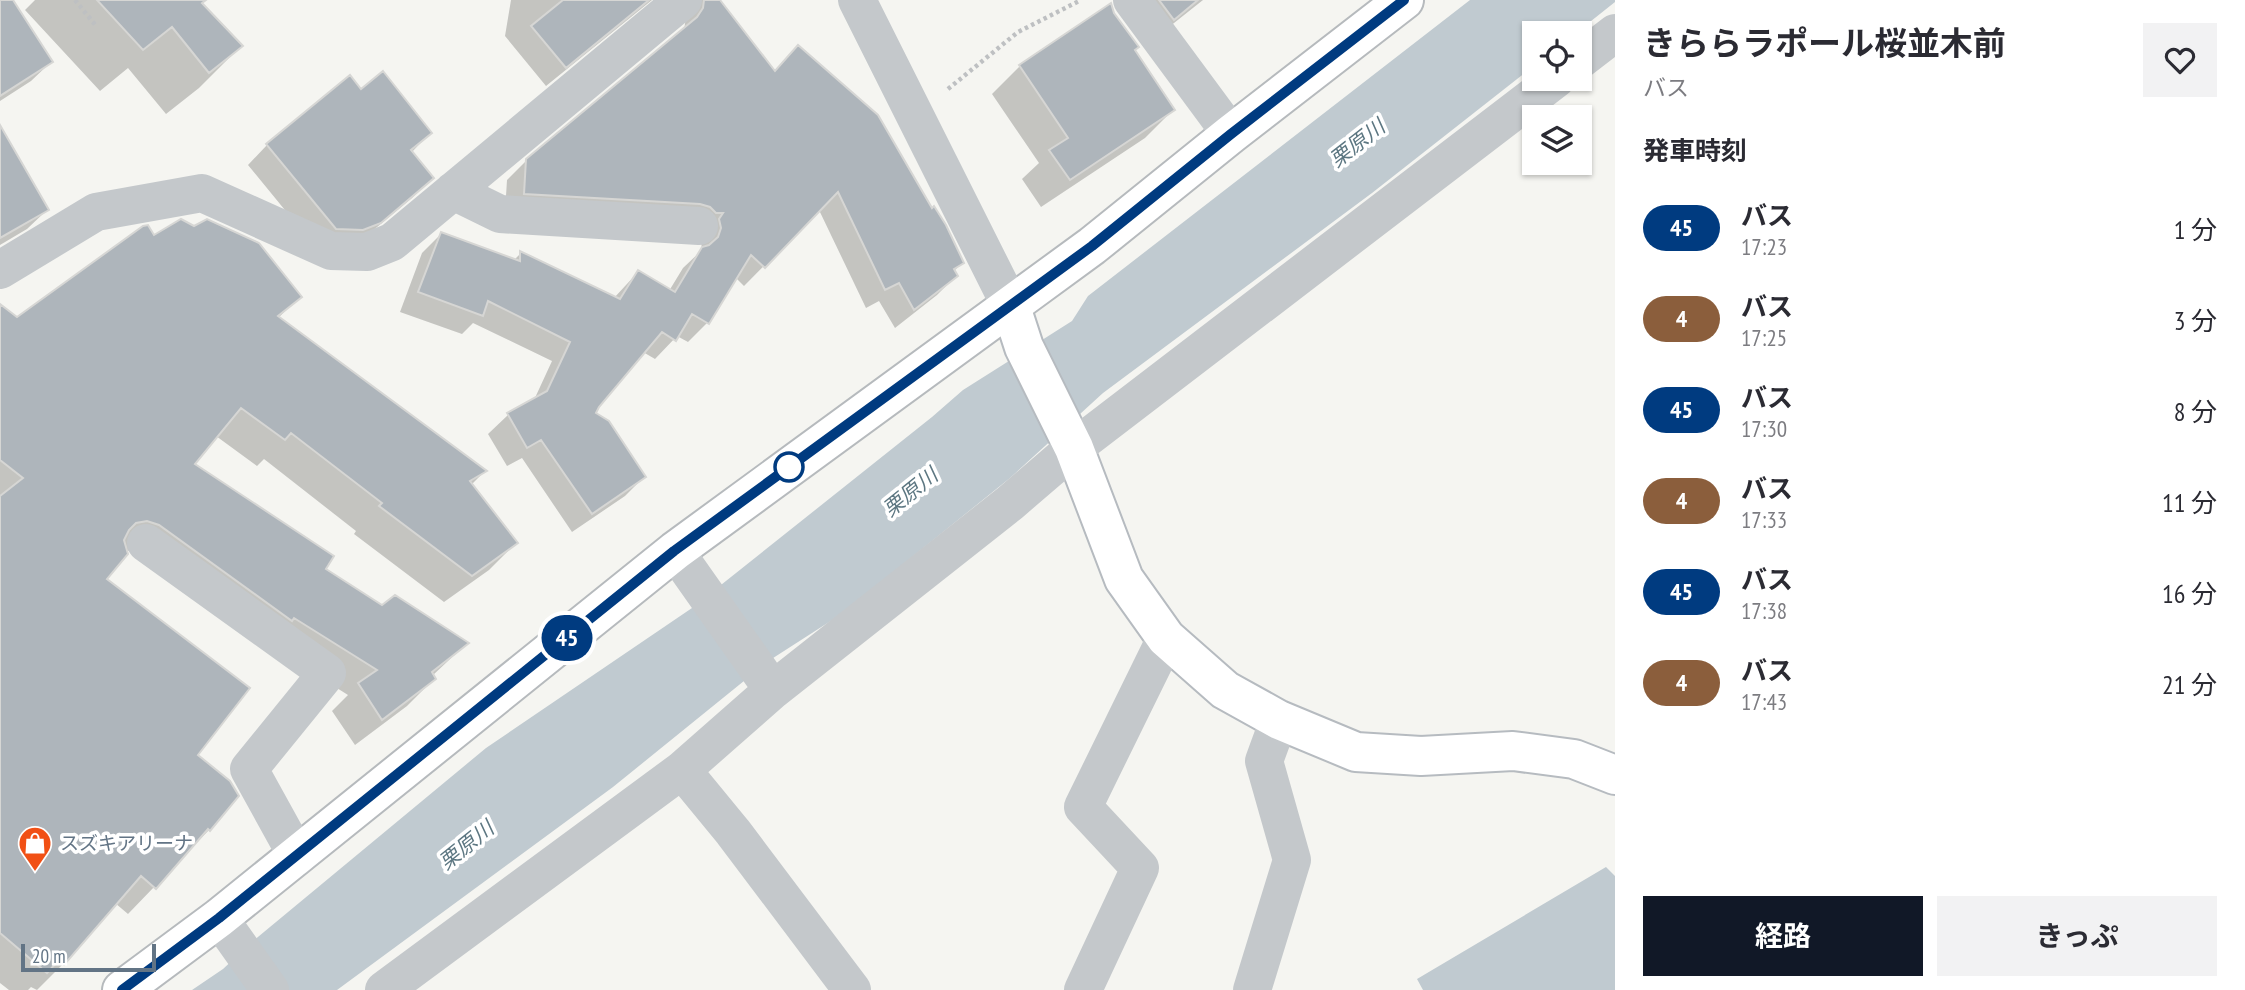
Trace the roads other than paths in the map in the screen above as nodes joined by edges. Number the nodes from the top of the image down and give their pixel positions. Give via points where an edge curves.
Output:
1 (683, 0) edge
2 (857, 0) edge
3 (1132, 0) edge
4 (1404, 0) edge
5 (1615, 33) edge
6 (1592, 51) edge
7 (1540, 91) edge
8 (1231, 134) junction
9 (453, 191) junction
10 (699, 226) dead end
11 (0, 270) edge
12 (1010, 307) junction
13 (1068, 437) junction
14 (146, 543) dead end
15 (674, 551) junction
16 (1166, 638) junction
17 (765, 678) junction
18 (1279, 720) junction
19 (681, 770) junction
20 (1615, 775) edge
21 (297, 856) junction
22 (228, 931) junction
23 (122, 990) edge
24 (271, 990) edge
25 (384, 990) edge
26 (852, 990) edge
27 (1083, 990) edge
28 (1252, 990) edge

1 - 9 street
2 - 12 street
3 - 8 street
4 - 8 main road
5 - 6 street
7 - 13 street
8 - 12 main road
9 - 10 street via 500,214
9 - 11 street via 391,242 367,252 331,251 202,193 96,212
12 - 13 main road
12 - 15 main road
13 - 16 main road via 1124,579
13 - 17 street via 1010,503
14 - 21 street via 327,673 249,769
15 - 17 street
15 - 21 main road
16 - 18 main road via 1225,690
16 - 27 street via 1083,807 1140,868
17 - 19 street
18 - 20 main road via 1356,751 1422,756 1513,751 1574,759
18 - 28 street via 1264,761 1292,860
19 - 25 street
19 - 26 street
21 - 22 main road
22 - 23 main road
22 - 24 street

